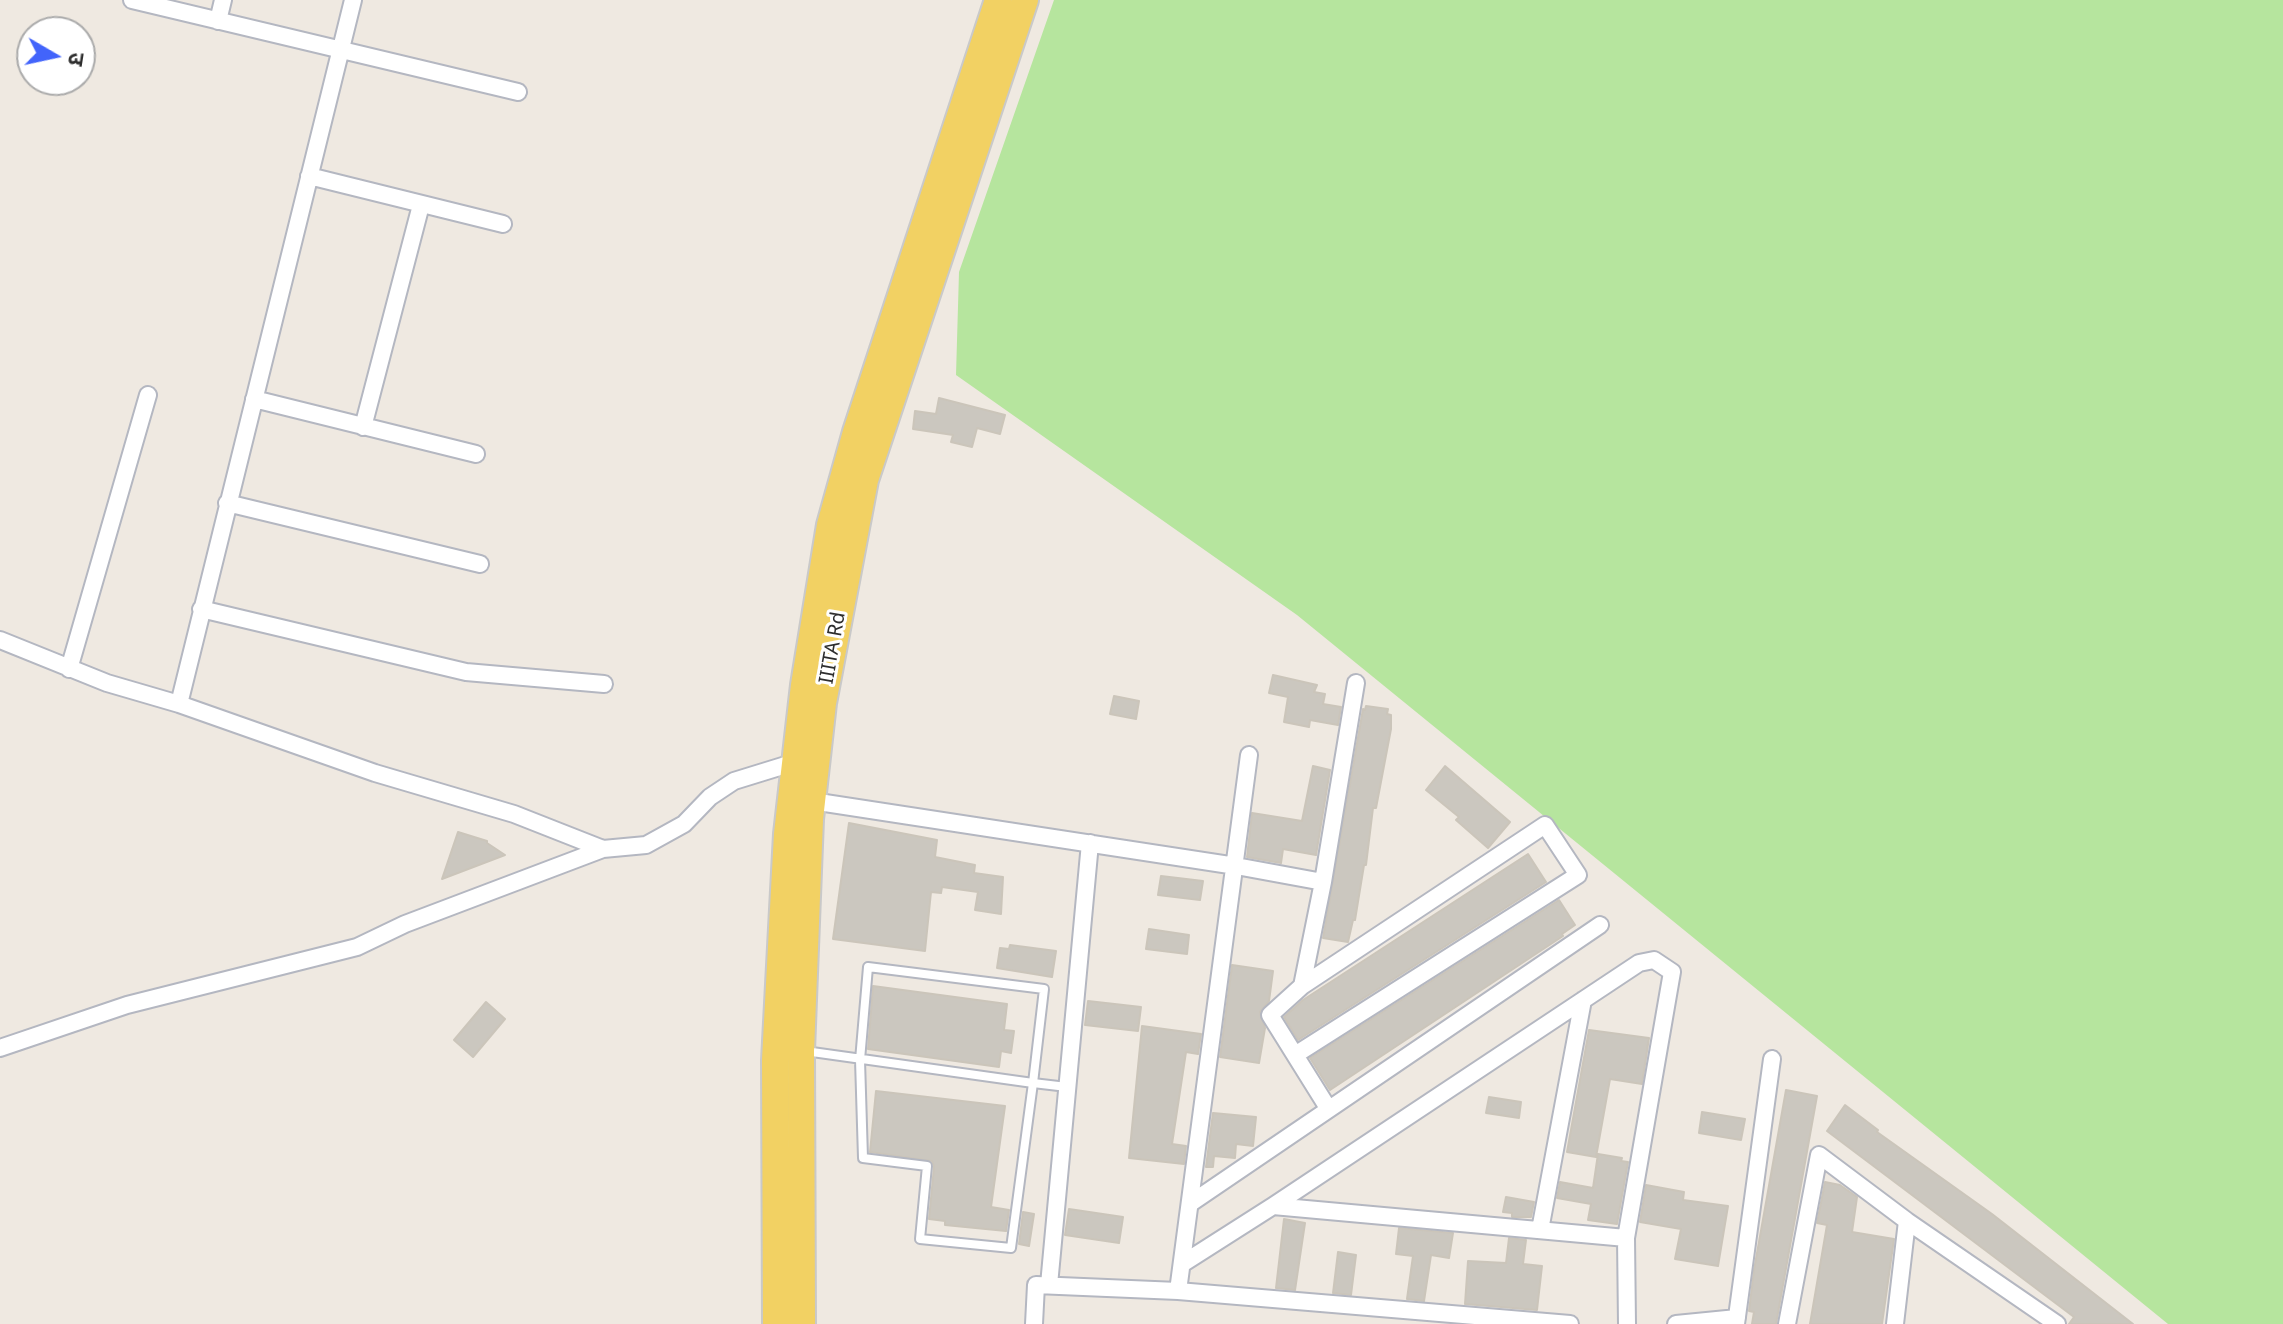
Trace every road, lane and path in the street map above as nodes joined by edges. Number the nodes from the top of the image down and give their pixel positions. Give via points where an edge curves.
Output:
1 (132, 0) edge
2 (223, 0) edge
3 (353, 0) edge
4 (998, 0) edge
5 (1025, 0) edge
6 (218, 21) junction
7 (340, 51) junction
8 (518, 92) dead end
9 (309, 176) junction
10 (421, 205) junction
11 (503, 224) dead end
12 (148, 395) dead end
13 (254, 399) junction
14 (363, 427) junction
15 (476, 454) dead end
16 (227, 503) junction
17 (480, 564) dead end
18 (201, 609) junction
19 (0, 640) edge
20 (69, 669) junction
21 (1356, 683) dead end
22 (604, 684) dead end
23 (179, 704) junction
24 (1249, 755) dead end
25 (804, 759) junction
26 (812, 801) junction
27 (1090, 843) junction
28 (603, 849) junction
29 (1236, 866) junction
30 (1323, 882) junction
31 (1600, 925) dead end
32 (1302, 986) junction
33 (1583, 1000) junction
34 (0, 1048) edge
35 (801, 1051) junction
36 (1295, 1055) junction
37 (1772, 1059) dead end
38 (860, 1060) junction
39 (1033, 1083) junction
40 (1067, 1087) junction
41 (1328, 1108) junction
42 (1191, 1203) junction
43 (1273, 1206) junction
44 (1907, 1221) junction
45 (1540, 1230) junction
46 (1626, 1238) junction
47 (1182, 1264) junction
48 (1049, 1285) junction
49 (1178, 1291) junction
50 (1736, 1321) edge
51 (776, 1324) edge
52 (802, 1324) edge
53 (1034, 1324) edge
54 (1570, 1324) edge
55 (1627, 1324) edge
56 (1676, 1324) edge
57 (1787, 1324) edge
58 (1895, 1324) edge
59 (2057, 1324) edge

1 - 6 street
2 - 6 street
3 - 7 street
4 - 25 main road, IIITA Rd via 830,525
5 - 25 main road, IIITA Rd via 865,480
6 - 7 street
7 - 8 street
7 - 9 street
9 - 10 street
9 - 13 street
10 - 11 street
10 - 14 street
12 - 20 street
13 - 14 street
13 - 16 street
14 - 15 street
16 - 17 street
16 - 18 street
18 - 22 street via 466,672
18 - 23 street
19 - 20 street
20 - 23 street
21 - 30 street
23 - 28 street via 375,773 514,814
24 - 29 street
25 - 26 main road, IIITA Rd
25 - 28 street via 734,781 684,824 646,845
25 - 51 main road, IIITA Rd via 787,834 775,1060
26 - 27 street
26 - 35 main road, IIITA Rd
27 - 29 street
27 - 40 street
28 - 34 street via 357,947 127,1005
29 - 30 street
29 - 42 street
30 - 32 street
31 - 41 street
32 - 36 street via 1270,1015
32 - 36 street via 1545,825 1578,875
33 - 43 street
33 - 45 street
33 - 46 street via 1639,963 1654,960 1672,972
35 - 38 lane
35 - 52 main road, IIITA Rd
36 - 41 street
37 - 50 street
38 - 39 lane
38 - 39 lane via 868,967 1044,989
38 - 39 lane via 863,1158 927,1166 920,1239 1011,1248
39 - 40 lane
40 - 48 street
41 - 42 street
42 - 47 street
43 - 45 street
43 - 47 street
44 - 57 street via 1819,1155
44 - 58 street
44 - 59 street
45 - 46 street
46 - 55 street
47 - 49 street
48 - 49 street
48 - 53 street via 1036,1285
49 - 54 street
50 - 56 street

